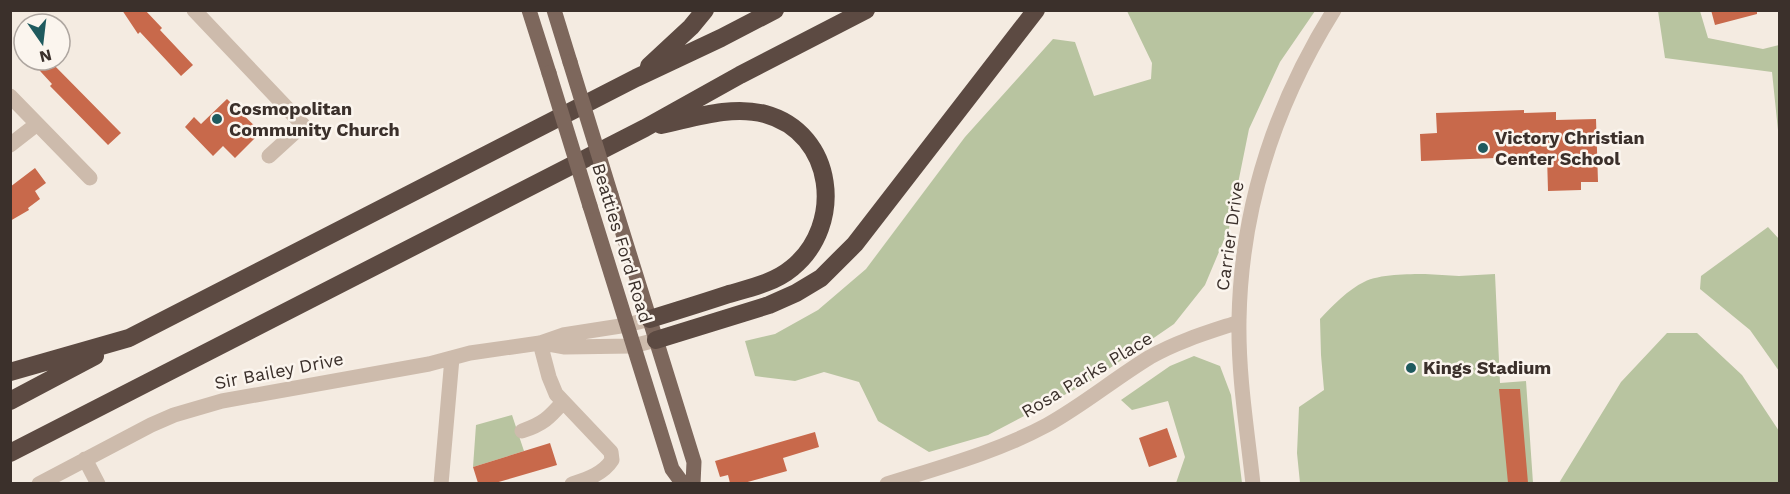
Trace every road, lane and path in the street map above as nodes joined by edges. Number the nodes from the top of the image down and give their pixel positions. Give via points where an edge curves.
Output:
1 (194, 10) edge
2 (529, 10) edge
3 (554, 10) edge
4 (705, 10) edge
5 (776, 10) edge
6 (866, 10) edge
7 (1036, 10) edge
8 (1334, 10) edge
9 (636, 78) junction
10 (10, 96) edge
11 (37, 124) junction
12 (645, 128) junction
13 (10, 145) edge
14 (269, 156) dead end
15 (90, 178) dead end
16 (650, 319) junction
17 (1239, 322) junction
18 (627, 325) junction
19 (129, 338) junction
20 (656, 340) junction
21 (540, 343) junction
22 (633, 346) junction
23 (452, 358) junction
24 (10, 372) edge
25 (10, 401) edge
26 (563, 402) junction
27 (522, 431) dead end
28 (10, 453) edge
29 (85, 459) junction
30 (39, 483) edge
31 (98, 483) edge
32 (441, 483) edge
33 (572, 483) edge
34 (683, 483) edge
35 (693, 483) edge
36 (888, 483) edge
37 (1253, 483) edge

1 - 14 street via 303,125
2 - 18 main road, Beatties Ford Road, bridge
3 - 16 main road, Beatties Ford Road, bridge
4 - 9 highway
5 - 9 highway
6 - 12 highway
7 - 20 highway via 833,268 782,300
8 - 17 street, Carrier Drive via 1291,89 1267,149 1247,232
9 - 19 highway
10 - 11 street
11 - 13 street
11 - 15 street
12 - 16 highway via 732,111 766,114 789,124 813,148 822,169 825,195 823,218 815,239 802,259 783,275
12 - 28 highway
16 - 18 street, Sir Bailey Drive
16 - 20 main road, Beatties Ford Road
17 - 36 street, Rosa Parks Place via 1152,356 1044,427 985,452
17 - 37 street, Carrier Drive
18 - 21 street, Sir Bailey Drive via 563,335
18 - 22 main road, Beatties Ford Road
19 - 24 highway
19 - 25 highway
20 - 22 street, Sir Bailey Drive
20 - 35 main road, Beatties Ford Road via 694,462
21 - 22 street, Sir Bailey Drive via 565,347
21 - 23 street, Sir Bailey Drive
21 - 26 street via 549,377
22 - 34 main road, Beatties Ford Road via 672,469
23 - 29 street, Sir Bailey Drive via 222,401 174,415
23 - 32 street
26 - 27 street via 548,420
26 - 33 street via 611,452 612,460 591,478
29 - 30 street, Sir Bailey Drive
29 - 31 street

